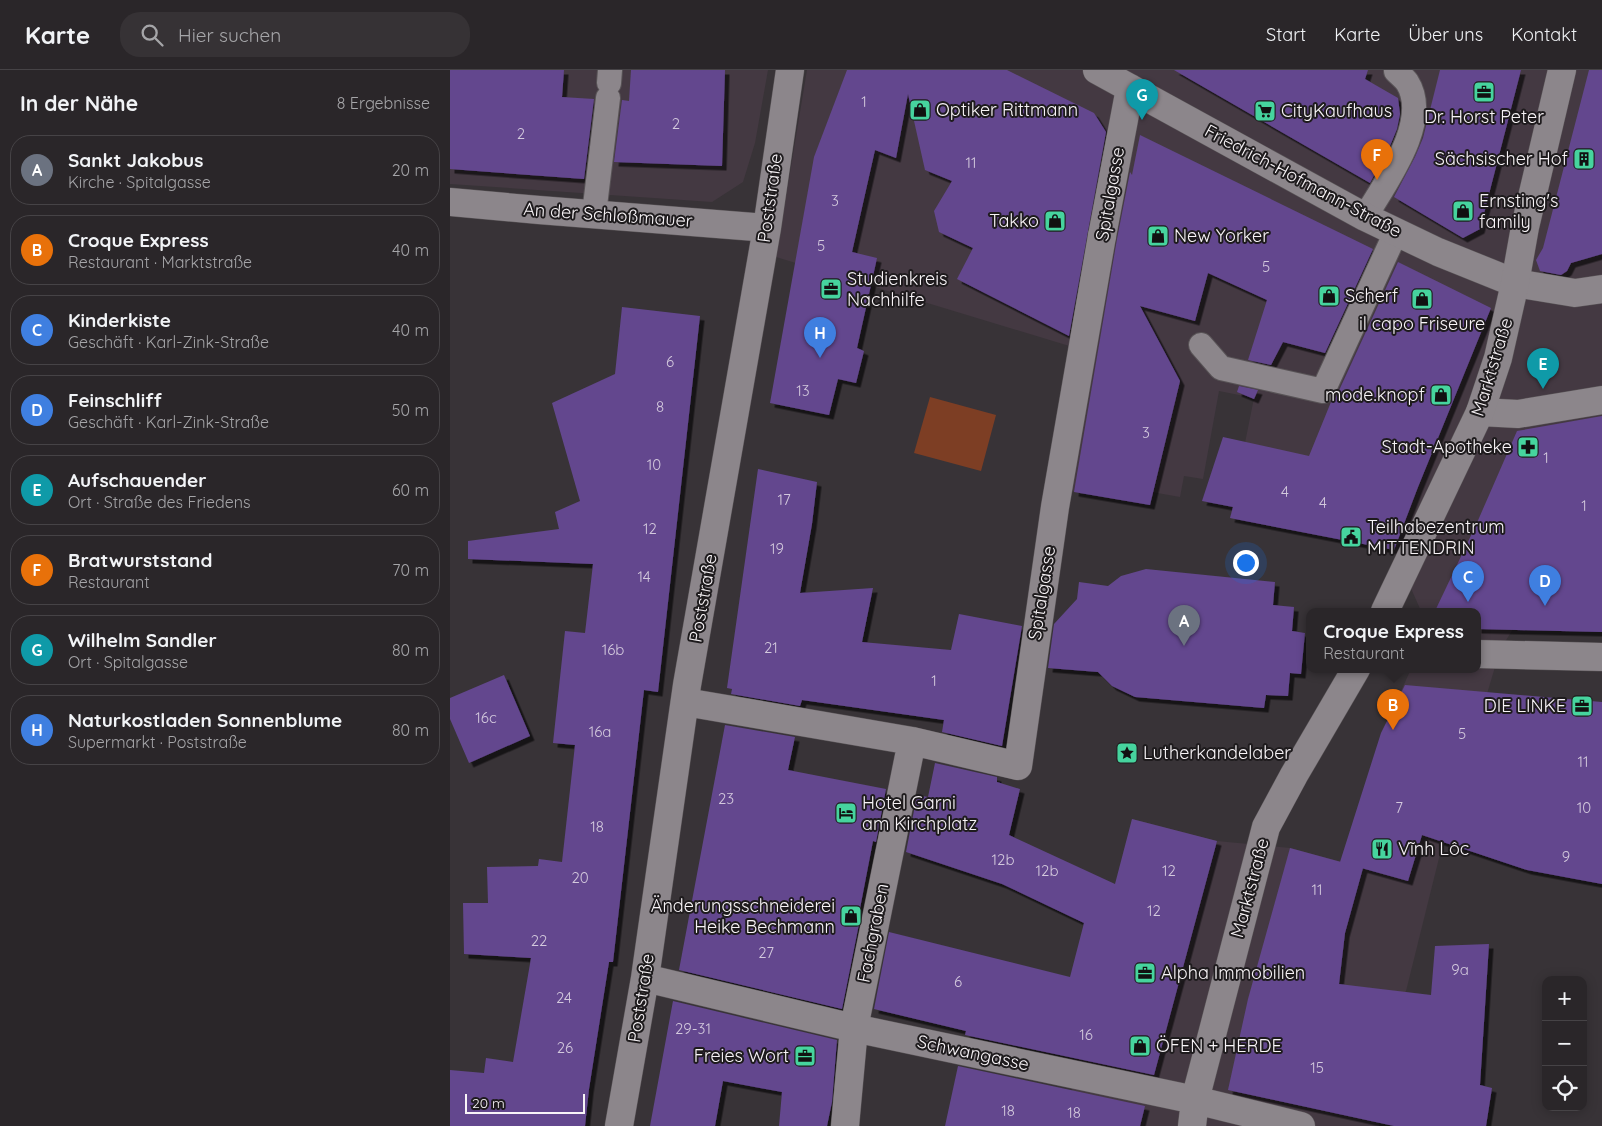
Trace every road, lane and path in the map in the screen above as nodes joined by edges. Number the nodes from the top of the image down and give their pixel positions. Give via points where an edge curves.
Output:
1 (790, 70) edge
2 (1096, 70) edge
3 (1562, 70) edge
4 (1396, 71) edge
5 (609, 84) edge
6 (1130, 88) junction
7 (450, 202) edge
8 (594, 214) junction
9 (1365, 217) junction
10 (767, 228) junction
11 (1396, 232) junction
12 (1515, 283) junction
13 (1602, 288) edge
14 (1201, 345) dead end
15 (1602, 400) edge
16 (1480, 412) junction
17 (1385, 608) edge
18 (1481, 654) edge
19 (1602, 657) edge
20 (1354, 673) edge
21 (685, 702) junction
22 (912, 741) junction
23 (645, 978) junction
24 (854, 1028) junction
25 (1193, 1113) edge
26 (619, 1126) edge
27 (845, 1126) edge
28 (1301, 1126) edge

1 - 10 street, Poststraße
2 - 6 street, Friedrich-Hofmann-Straße
3 - 12 street, Marktstraße
4 - 9 lane via 1407,82 1414,100 1411,130 1404,150
5 - 8 lane
6 - 9 street, Friedrich-Hofmann-Straße
6 - 22 street, Spitalgasse via 1055,507 1018,766
7 - 8 street, An der Schloßmauer
8 - 10 street, An der Schloßmauer
9 - 11 street, Friedrich-Hofmann-Straße
10 - 21 street, Poststraße
11 - 12 street, Friedrich-Hofmann-Straße
11 - 14 lane via 1324,391 1221,368
12 - 13 street, Friedrich-Hofmann-Straße via 1575,293
12 - 16 street, Marktstraße via 1498,358
15 - 16 street via 1518,414
16 - 17 street, Marktstraße
18 - 19 street
20 - 25 street, Marktstraße via 1266,827
21 - 22 street, Spitalgasse
21 - 23 street, Poststraße
22 - 24 street, Fachgraben
23 - 24 street, Schwangasse
23 - 26 street, Poststraße
24 - 25 street, Schwangasse
24 - 27 street, Fachgraben
25 - 28 street, Schwangasse

